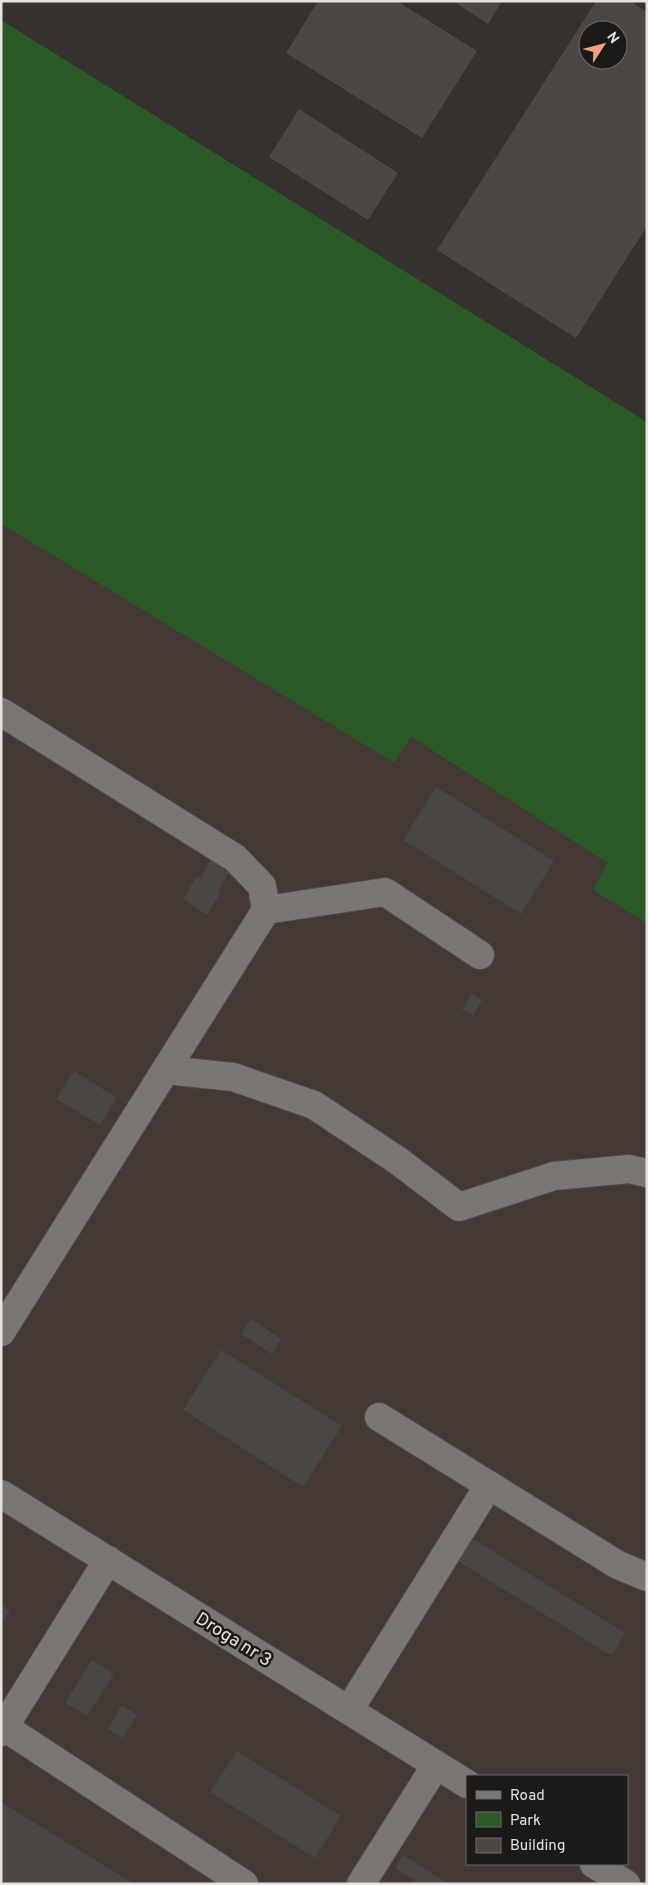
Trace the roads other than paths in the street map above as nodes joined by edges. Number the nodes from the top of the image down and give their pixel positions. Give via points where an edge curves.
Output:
1 (1, 712) edge
2 (266, 910) junction
3 (480, 955) dead end
4 (166, 1070) junction
5 (647, 1173) edge
6 (1, 1332) edge
7 (379, 1418) dead end
8 (489, 1485) junction
9 (1, 1494) edge
10 (108, 1560) junction
11 (647, 1577) edge
12 (349, 1710) junction
13 (2, 1728) edge
14 (436, 1765) junction
15 (466, 1783) edge
16 (596, 1865) edge
17 (244, 1884) edge
18 (362, 1884) edge
19 (626, 1884) edge

1 - 2 lane via 235,858 262,886
2 - 3 lane via 385,892
2 - 4 lane
4 - 5 lane via 233,1077 314,1105 397,1160 458,1207 554,1176 629,1169
4 - 6 lane
7 - 8 lane
8 - 11 lane via 618,1565
8 - 12 lane
9 - 10 lane, Droga nr 3
10 - 12 lane, Droga nr 3
10 - 13 lane
12 - 14 lane, Droga nr 3
13 - 17 lane
14 - 15 lane, Droga nr 3
14 - 18 lane
16 - 19 lane

